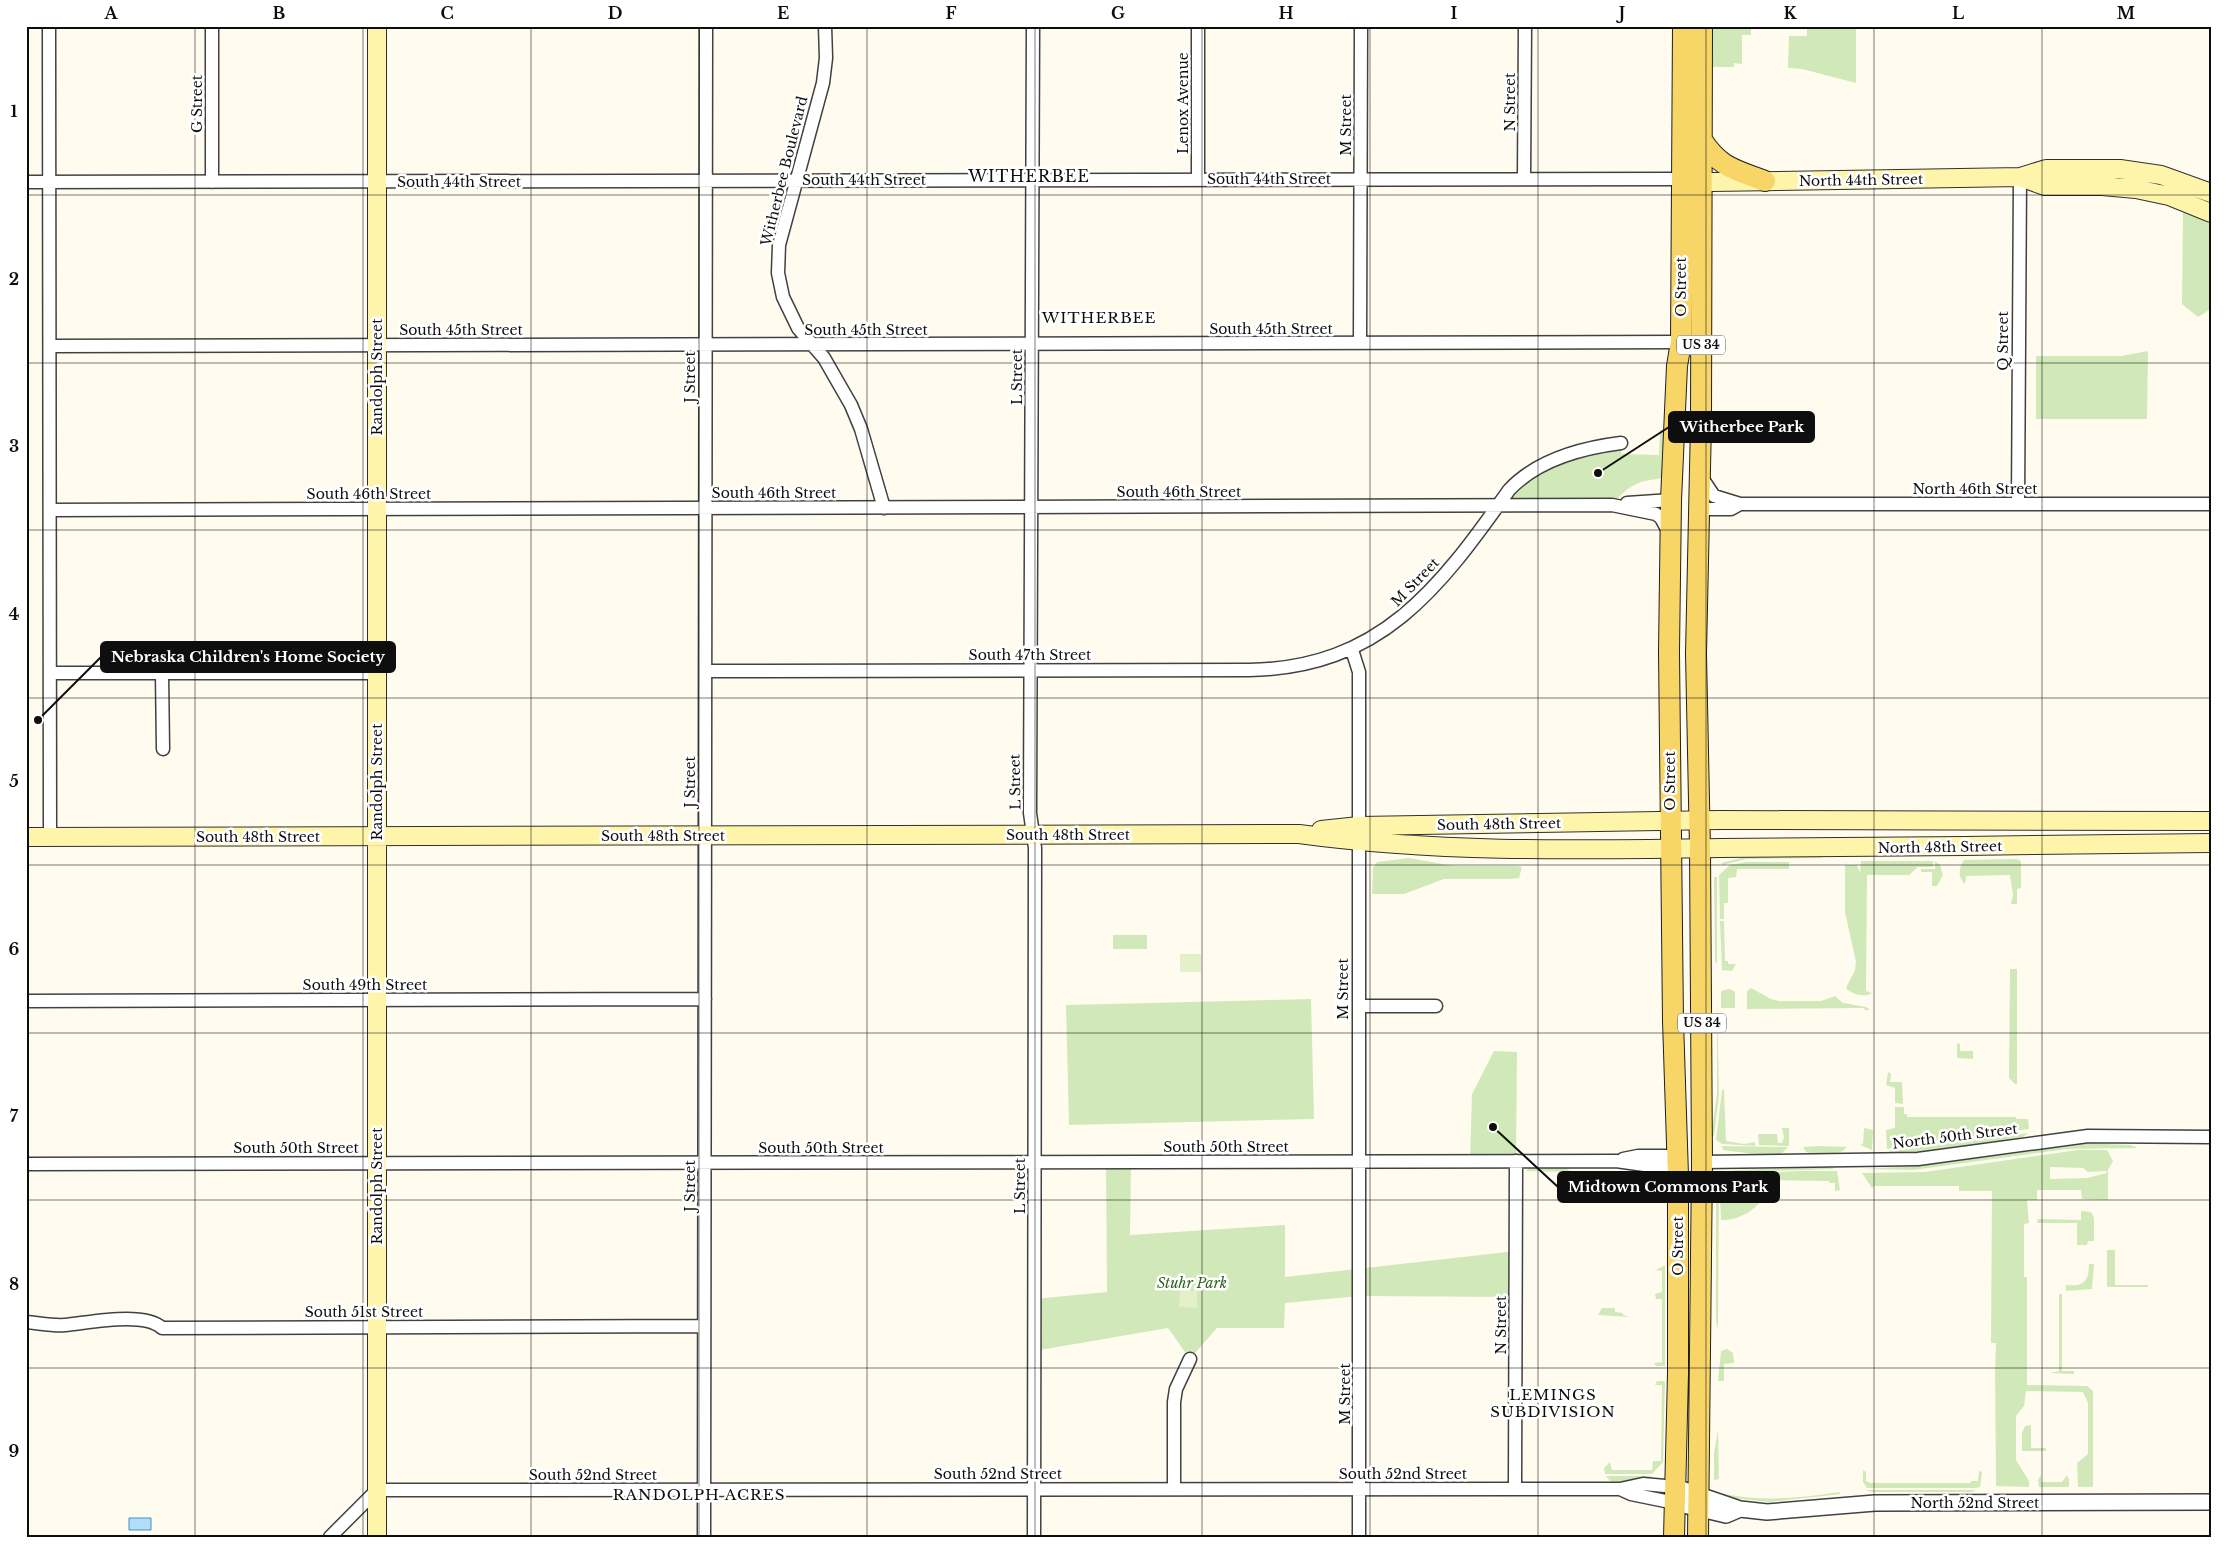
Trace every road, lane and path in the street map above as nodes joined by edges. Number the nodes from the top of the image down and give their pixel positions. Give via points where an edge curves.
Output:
1 (49, 26) edge
2 (212, 26) edge
3 (377, 26) edge
4 (706, 26) edge
5 (825, 26) edge
6 (1033, 26) edge
7 (1198, 26) edge
8 (1361, 26) edge
9 (1525, 26) edge
10 (1683, 26) edge
11 (1702, 26) edge
12 (1702, 140) junction
13 (2020, 177) junction
14 (1524, 178) junction
15 (1198, 179) junction
16 (1361, 179) junction
17 (1682, 179) junction
18 (796, 180) junction
19 (1032, 180) junction
20 (706, 181) junction
21 (1702, 181) junction
22 (1765, 181) junction
23 (26, 182) edge
24 (49, 182) junction
25 (212, 182) junction
26 (377, 182) junction
27 (2211, 193) edge
28 (2211, 212) edge
29 (1681, 342) junction
30 (705, 344) junction
31 (1032, 344) junction
32 (1360, 344) junction
33 (813, 345) junction
34 (50, 346) junction
35 (377, 346) junction
36 (1621, 443) dead end
37 (1700, 474) junction
38 (1671, 500) junction
39 (1740, 504) junction
40 (2018, 504) junction
41 (2211, 504) edge
42 (1498, 505) junction
43 (1612, 505) junction
44 (706, 508) junction
45 (884, 508) junction
46 (1031, 508) junction
47 (1699, 508) junction
48 (377, 509) junction
49 (50, 510) junction
50 (1671, 538) junction
51 (1696, 610) junction
52 (1352, 650) junction
53 (1030, 670) junction
54 (705, 671) junction
55 (50, 673) junction
56 (377, 673) junction
57 (162, 674) junction
58 (163, 749) dead end
59 (1670, 821) junction
60 (1700, 821) junction
61 (2211, 821) edge
62 (1359, 834) junction
63 (1034, 835) junction
64 (377, 836) junction
65 (705, 836) junction
66 (26, 837) edge
67 (50, 837) junction
68 (2211, 843) edge
69 (1670, 849) junction
70 (1700, 849) junction
71 (705, 999) junction
72 (377, 1000) junction
73 (26, 1001) edge
74 (1359, 1006) junction
75 (1436, 1006) dead end
76 (1672, 1021) junction
77 (2211, 1137) edge
78 (1359, 1161) junction
79 (1516, 1161) junction
80 (1616, 1161) junction
81 (1035, 1162) junction
82 (1702, 1162) junction
83 (377, 1163) junction
84 (705, 1163) junction
85 (26, 1164) edge
86 (1678, 1165) junction
87 (1702, 1294) junction
88 (26, 1322) edge
89 (704, 1326) junction
90 (377, 1327) junction
91 (1190, 1359) dead end
92 (1515, 1488) junction
93 (1034, 1489) junction
94 (1174, 1489) junction
95 (1360, 1489) junction
96 (377, 1490) junction
97 (704, 1490) junction
98 (1675, 1495) junction
99 (1699, 1502) junction
100 (2211, 1502) edge
101 (330, 1537) edge
102 (377, 1537) edge
103 (704, 1537) edge
104 (1034, 1537) edge
105 (1359, 1537) edge
106 (1674, 1537) edge
107 (1698, 1537) edge

1 - 24 street
2 - 25 street, G Street
3 - 26 main road, Randolph Street
4 - 20 street, J Street
5 - 18 street, Witherbee Boulevard via 823,82
6 - 19 street, L Street
7 - 15 street, Lenox Avenue
8 - 16 street, M Street
9 - 14 street, N Street
10 - 17 main road, O Street / US 34
11 - 12 main road, O Street / US 34
12 - 21 main road, O Street / US 34
12 - 22 main road via 1713,157 1722,163
13 - 22 main road, North 44th Street
13 - 27 main road, North 44th Street via 2046,168 2120,169 2161,175
13 - 28 main road, North 44th Street via 2045,186 2136,189 2169,196
13 - 40 street, Q Street
14 - 16 street, South 44th Street
14 - 17 street, South 44th Street
15 - 16 street, South 44th Street
15 - 19 street, South 44th Street
16 - 32 street, M Street
17 - 21 main road, South 44th Street
17 - 29 main road, O Street / US 34
18 - 19 street, South 44th Street
18 - 20 street, South 44th Street
18 - 33 street, Witherbee Boulevard via 779,245 778,273 783,297 798,328
19 - 31 street, L Street
20 - 26 street, South 44th Street
20 - 30 street, J Street
21 - 22 main road, North 44th Street
21 - 37 main road, O Street / US 34
23 - 24 street, South 44th Street
24 - 25 street, South 44th Street
24 - 34 street
25 - 26 street, South 44th Street
26 - 35 main road, Randolph Street
29 - 32 street, South 45th Street
29 - 38 main road, O Street / US 34
29 - 47 main road via 1690,365 1690,485 1693,502
30 - 33 street, South 45th Street
30 - 35 street, South 45th Street
30 - 44 street, J Street
31 - 32 street, South 45th Street
31 - 33 street, South 45th Street
31 - 46 street, L Street
33 - 45 street, Witherbee Boulevard via 838,380 857,418
34 - 35 street, South 45th Street
34 - 49 street
35 - 48 main road, Randolph Street
36 - 42 street via 1584,449 1554,459 1513,486
37 - 39 street, North 46th Street via 1710,494
37 - 47 main road, O Street / US 34
38 - 43 street, South 46th Street
38 - 50 main road, O Street / US 34
38 - 51 main road via 1686,514 1688,567
39 - 40 street, North 46th Street
39 - 47 street, North 46th Street via 1731,509
40 - 41 street, North 46th Street
42 - 43 street, South 46th Street
42 - 46 street, South 46th Street
42 - 52 street, M Street via 1425,598 1397,622
43 - 50 street, South 46th Street via 1656,514
44 - 45 street, South 46th Street
44 - 48 street, South 46th Street
44 - 54 street, J Street
45 - 46 street, South 46th Street
46 - 53 street, L Street
47 - 51 main road, O Street / US 34
48 - 49 street, South 46th Street
48 - 56 main road, Randolph Street
49 - 55 street
50 - 59 main road, O Street / US 34
51 - 60 main road, O Street / US 34
52 - 53 street, South 47th Street via 1310,663 1268,669
52 - 62 street, M Street via 1359,672
53 - 54 street, South 47th Street
53 - 63 street, L Street via 1030,813
54 - 65 street, J Street
55 - 57 street
55 - 67 street
56 - 57 street
56 - 64 main road, Randolph Street
57 - 58 street
59 - 60 main road, South 48th Street
59 - 62 main road, South 48th Street
59 - 69 main road, O Street / US 34
60 - 61 main road, North 48th Street
60 - 70 main road, O Street / US 34
62 - 63 main road, South 48th Street
62 - 69 main road, South 48th Street via 1450,847
62 - 74 street, M Street
63 - 65 main road, South 48th Street
63 - 81 street, L Street
64 - 65 main road, South 48th Street
64 - 67 main road, South 48th Street
64 - 72 main road, Randolph Street
65 - 71 street, J Street
66 - 67 main road, South 48th Street
68 - 70 main road, North 48th Street
69 - 70 main road, North 48th Street
69 - 76 main road, O Street / US 34
70 - 82 main road, O Street / US 34
71 - 72 street, South 49th Street
71 - 84 street, J Street
72 - 73 street, South 49th Street
72 - 83 main road, Randolph Street
74 - 75 street
74 - 78 street, M Street
76 - 82 main road via 1684,1051 1690,1143
76 - 86 main road, O Street / US 34
77 - 82 street, North 50th Street via 2072,1137 1918,1159
78 - 79 street, South 50th Street
78 - 81 street, South 50th Street
78 - 95 street, M Street
79 - 80 street, South 50th Street
79 - 92 street, N Street
80 - 86 street, South 50th Street via 1666,1168
80 - 86 street, South 50th Street via 1638,1156
81 - 84 street, South 50th Street
81 - 93 street, L Street
82 - 87 main road, O Street / US 34
83 - 84 street, South 50th Street
83 - 85 street, South 50th Street
83 - 90 main road, Randolph Street
84 - 89 street, J Street
86 - 87 main road via 1687,1165 1692,1178 1694,1253
86 - 98 main road, O Street / US 34
87 - 99 main road, O Street / US 34
88 - 90 street, South 51st Street via 64,1325 113,1320 149,1321 162,1328
89 - 90 street, South 51st Street
89 - 97 street, J Street
90 - 96 main road, Randolph Street
91 - 94 street via 1176,1389 1174,1402
92 - 95 street, South 52nd Street
92 - 98 street, South 52nd Street via 1620,1489 1643,1484
93 - 94 street, South 52nd Street
93 - 97 street, South 52nd Street
93 - 104 street, L Street
94 - 95 street, South 52nd Street
95 - 105 street, M Street
96 - 97 street, South 52nd Street
96 - 101 street
96 - 102 main road, Randolph Street
97 - 103 street, J Street
98 - 99 street, North 52nd Street
98 - 106 main road, O Street / US 34
99 - 100 street, North 52nd Street via 1726,1515 1740,1509 1779,1512 1890,1503
99 - 107 main road, O Street / US 34

